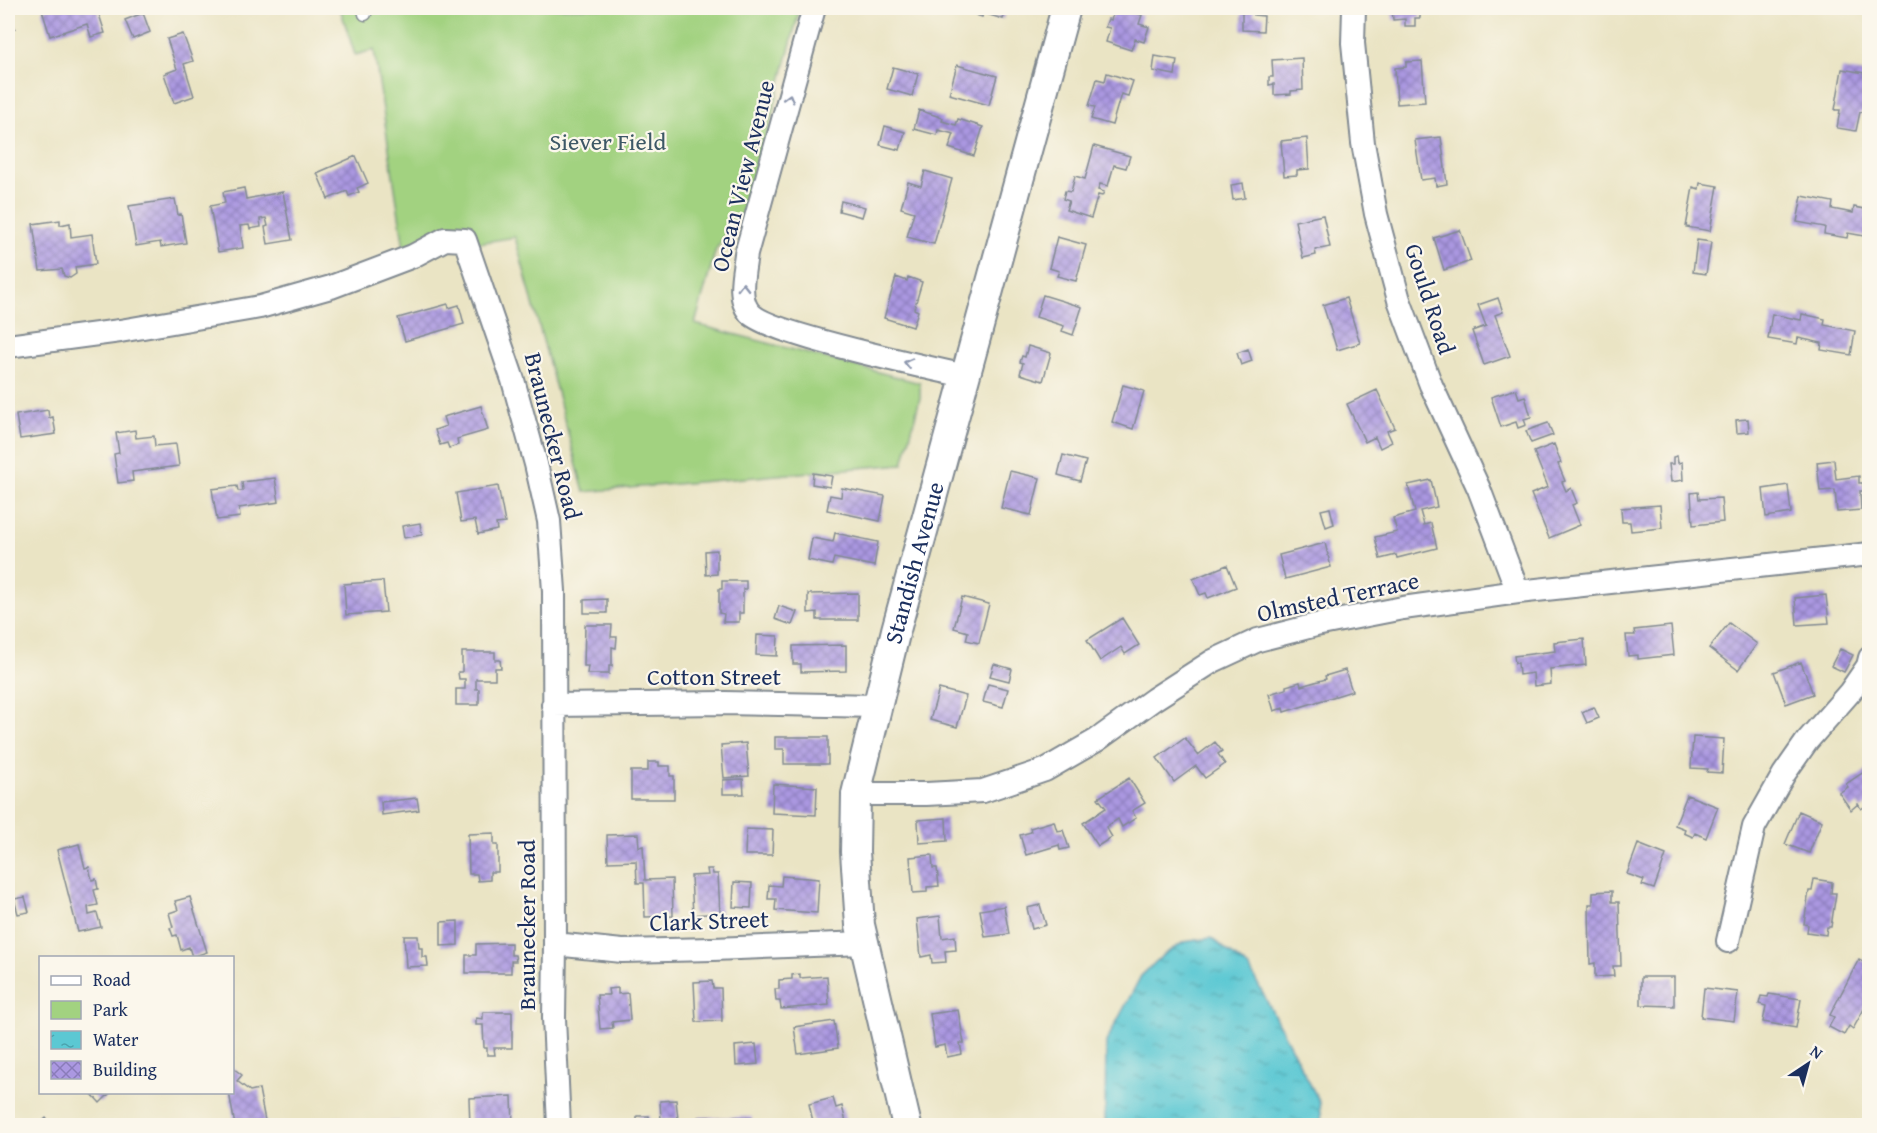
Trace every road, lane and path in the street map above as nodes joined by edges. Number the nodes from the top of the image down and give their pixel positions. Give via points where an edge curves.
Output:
1 (814, 8) edge
2 (1066, 8) edge
3 (1354, 8) edge
4 (8, 346) edge
5 (965, 376) junction
6 (1869, 554) edge
7 (1518, 592) junction
8 (1869, 658) edge
9 (553, 705) junction
10 (876, 706) junction
11 (856, 794) junction
12 (1728, 941) dead end
13 (864, 943) junction
14 (555, 944) junction
15 (559, 1125) edge
16 (907, 1125) edge

5 -> 1 street, Ocean View Avenue via 778,327 759,320 743,302 746,254
2 - 5 street, Standish Avenue
3 - 7 street, Gould Road via 1353,43 1363,143 1376,214 1399,300
4 - 9 street, Braunecker Road via 260,307 332,287 413,256 445,239 465,240 513,380 549,522 554,591
5 - 10 street, Standish Avenue
6 - 7 street, Olmsted Terrace
7 - 11 street, Olmsted Terrace via 1381,612 1258,640 1214,661 1045,770 983,791
8 - 12 street via 1851,693 1806,741 1754,827
9 - 10 street, Cotton Street
9 - 14 street, Braunecker Road
10 - 11 street, Standish Avenue
11 - 13 street, Standish Avenue via 855,852
13 - 14 street, Clark Street via 622,951
13 - 16 street, Standish Avenue
14 - 15 street, Braunecker Road

